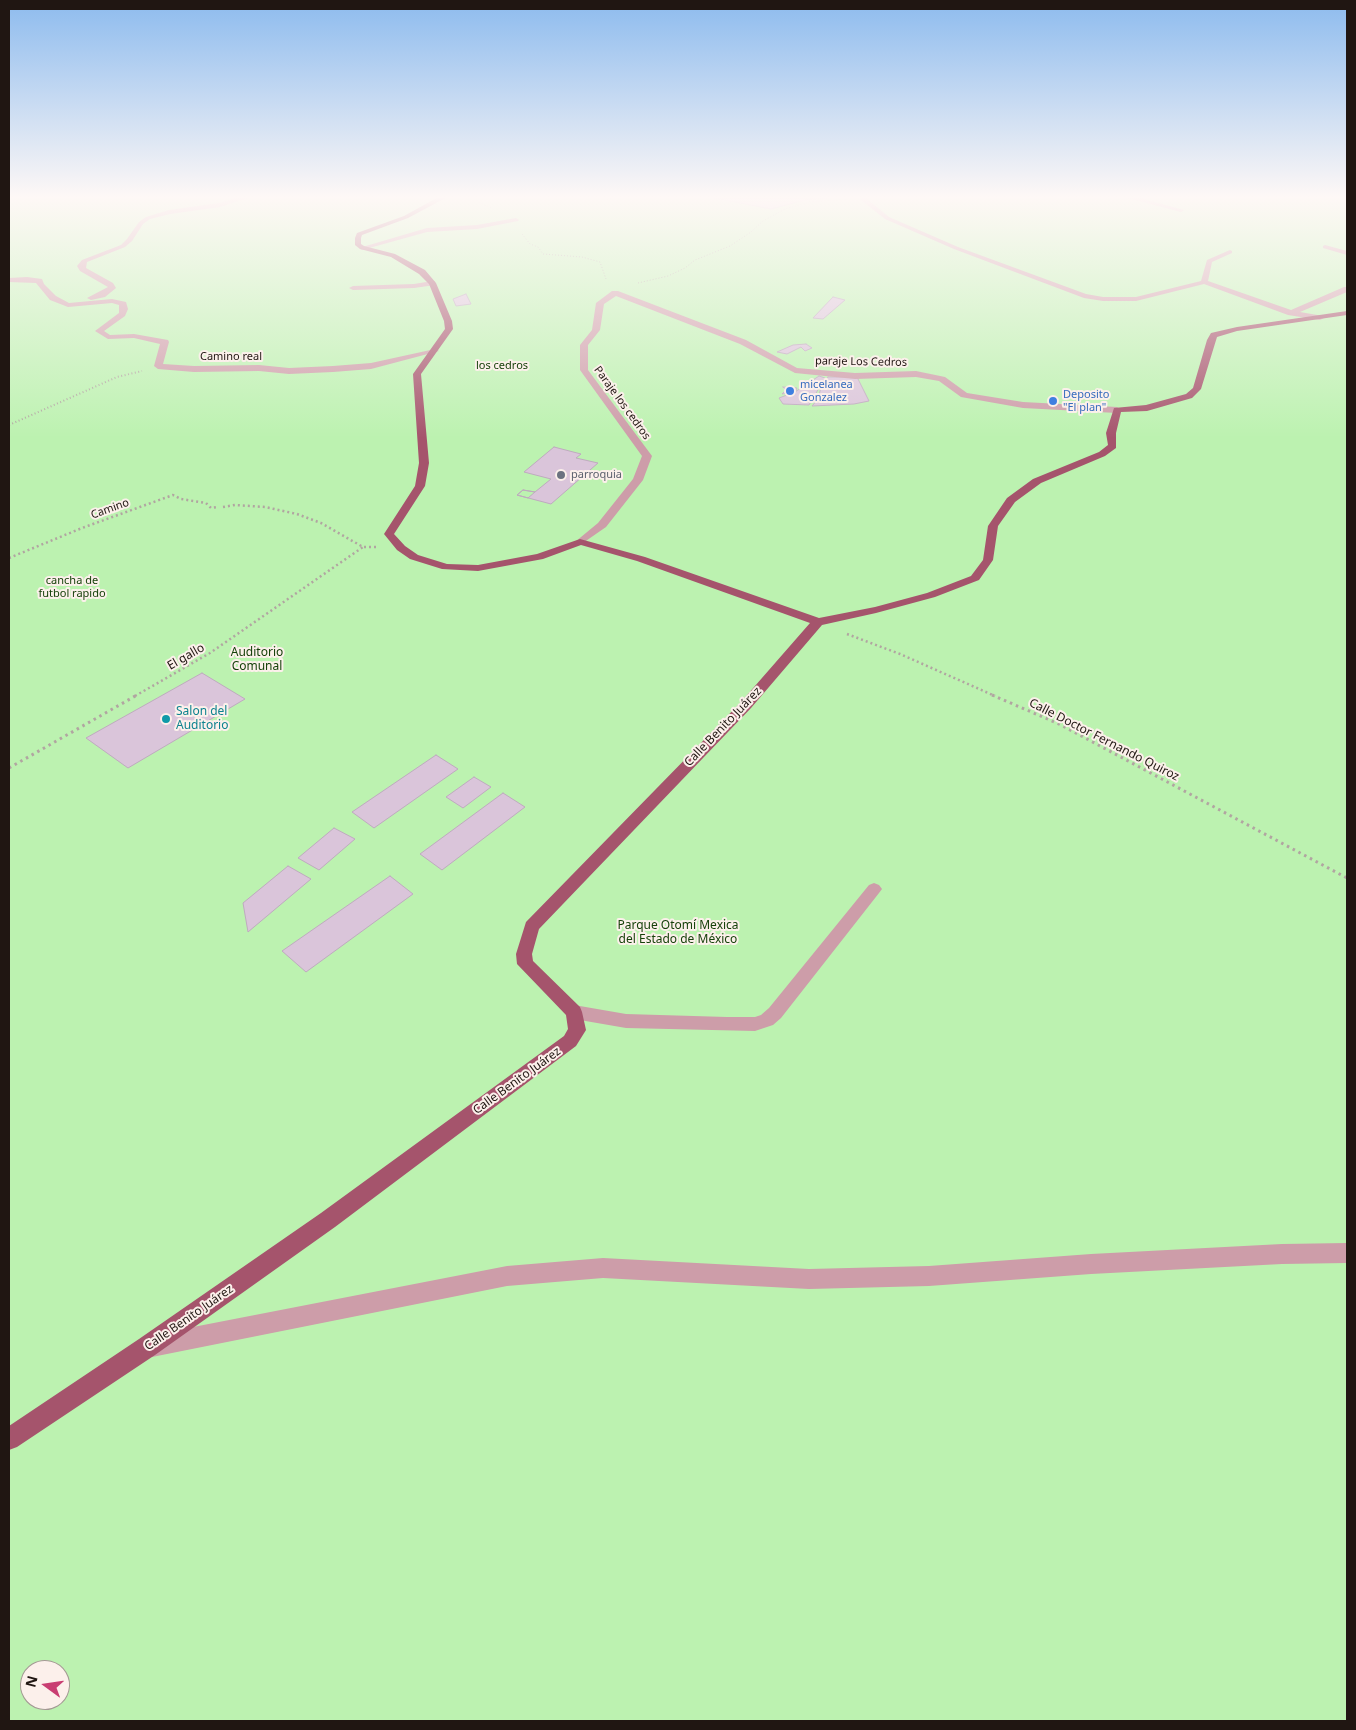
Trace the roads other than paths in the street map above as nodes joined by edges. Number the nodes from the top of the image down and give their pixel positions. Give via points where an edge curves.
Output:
1 (94, 276) edge
2 (425, 276) edge
3 (1030, 276) edge
4 (1205, 276) edge
5 (9, 280) edge
6 (1204, 282) junction
7 (432, 283) junction
8 (353, 288) dead end
9 (1347, 289) edge
10 (615, 293) joint
11 (68, 305) junction
12 (1291, 313) junction
13 (1347, 313) edge
14 (1320, 318) junction
15 (435, 351) junction
16 (1117, 410) junction
17 (580, 542) junction
18 (818, 622) junction
19 (874, 889) dead end
20 (574, 1012) junction
21 (1347, 1253) edge
22 (147, 1347) junction
23 (9, 1439) edge

1 - 11 street via 112,288
2 - 7 main road
3 - 6 street via 1084,296 1103,299 1136,299
4 - 6 street
5 - 11 street via 39,281 53,298
6 - 12 street
7 - 8 street
7 - 15 main road via 447,316 449,329
9 - 12 street
10 - 16 street, paraje Los Cedros via 742,342 795,370 855,376 916,374 942,379 964,395 1023,405
10 - 17 street, Paraje los cedros via 600,303 596,330 584,345 584,370 647,456 638,480 602,525
11 - 15 street, Camino real via 112,301 122,304 122,314 99,331 108,337 134,336 165,342 158,366 333,370 371,366
12 - 14 street
13 - 14 main road
14 - 16 main road via 1214,335 1197,389 1189,396 1147,408
15 - 17 main road via 417,374 424,463 420,486 389,534 414,557 446,567 478,568 539,557
16 - 18 main road via 1111,433 1113,446 1102,454 1037,481 1011,500 993,526 988,560 975,578 876,610
17 - 18 main road via 641,559
18 - 20 main road, Calle Benito Juárez via 746,705 532,926 524,954 525,964
19 - 20 street via 767,1020 755,1024 636,1021
20 - 22 main road, Calle Benito Juárez via 577,1030 570,1041 328,1220
21 - 22 street via 1091,1264 929,1276 809,1279 593,1269 507,1276
22 - 23 main road, Calle Benito Juárez

